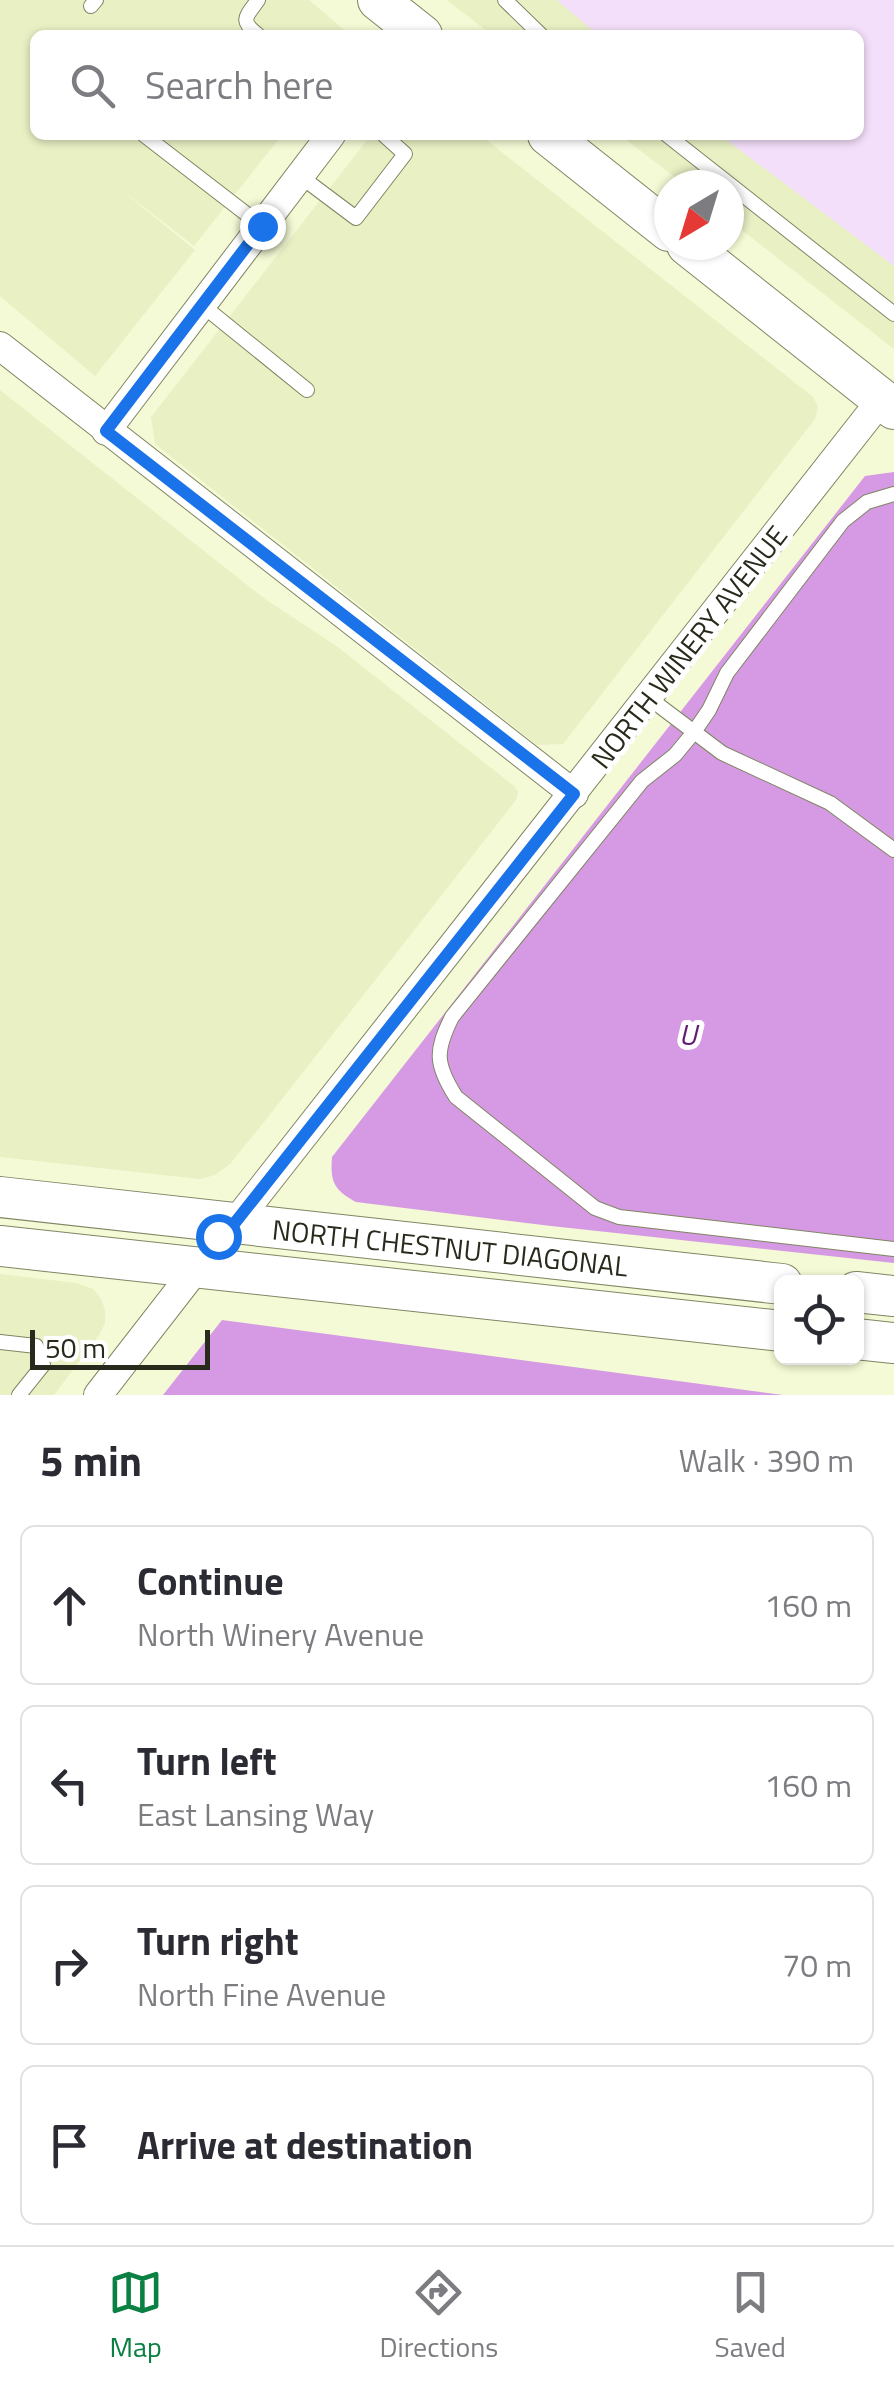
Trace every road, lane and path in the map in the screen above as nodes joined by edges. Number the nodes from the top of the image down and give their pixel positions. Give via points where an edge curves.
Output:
1 (258, 0) edge
2 (378, 0) edge
3 (504, 0) edge
4 (252, 30) edge
5 (413, 30) edge
6 (536, 30) edge
7 (150, 140) edge
8 (327, 140) edge
9 (391, 140) edge
10 (554, 140) edge
11 (673, 140) edge
12 (300, 176) junction
13 (654, 218) edge
14 (262, 226) junction
15 (706, 260) edge
16 (202, 304) junction
17 (894, 314) edge
18 (0, 346) edge
19 (306, 390) dead end
20 (888, 404) edge
21 (106, 431) junction
22 (894, 494) edge
23 (649, 698) junction
24 (694, 732) junction
25 (574, 794) junction
26 (894, 850) edge
27 (0, 1197) edge
28 (234, 1224) junction
29 (0, 1234) edge
30 (0, 1246) edge
31 (894, 1249) edge
32 (199, 1266) junction
33 (774, 1283) edge
34 (864, 1293) edge
35 (894, 1296) edge
36 (774, 1329) edge
37 (864, 1340) edge
38 (0, 1342) edge
39 (894, 1343) edge
40 (19, 1395) edge
41 (98, 1395) edge

1 - 4 lane via 246,16
2 - 5 main road
3 - 6 lane
7 - 14 lane
8 - 12 street
9 - 12 lane via 404,157 356,218
10 - 13 main road
11 - 17 lane
12 - 14 street
14 - 16 street
15 - 20 main road
16 - 19 lane
16 - 21 street
18 - 21 street
20 - 23 street, NORTH WINERY AVENUE
21 - 25 street
22 - 24 lane via 867,502 843,521 727,673
23 - 24 lane
23 - 25 street, NORTH WINERY AVENUE
24 - 26 lane via 722,753 830,803
24 - 31 lane via 642,782 452,1017 440,1040 444,1078 456,1097 502,1134 596,1208 619,1217
25 - 28 street, NORTH WINERY AVENUE
27 - 28 main road, NORTH CHESTNUT DIAGONAL
28 - 29 main road via 195,1242 52,1227
28 - 33 main road, NORTH CHESTNUT DIAGONAL
30 - 32 main road, NORTH CHESTNUT DIAGONAL
32 - 36 main road, NORTH CHESTNUT DIAGONAL
32 - 41 street
34 - 35 main road
37 - 39 main road
38 - 40 lane via 36,1346 40,1355 43,1365

